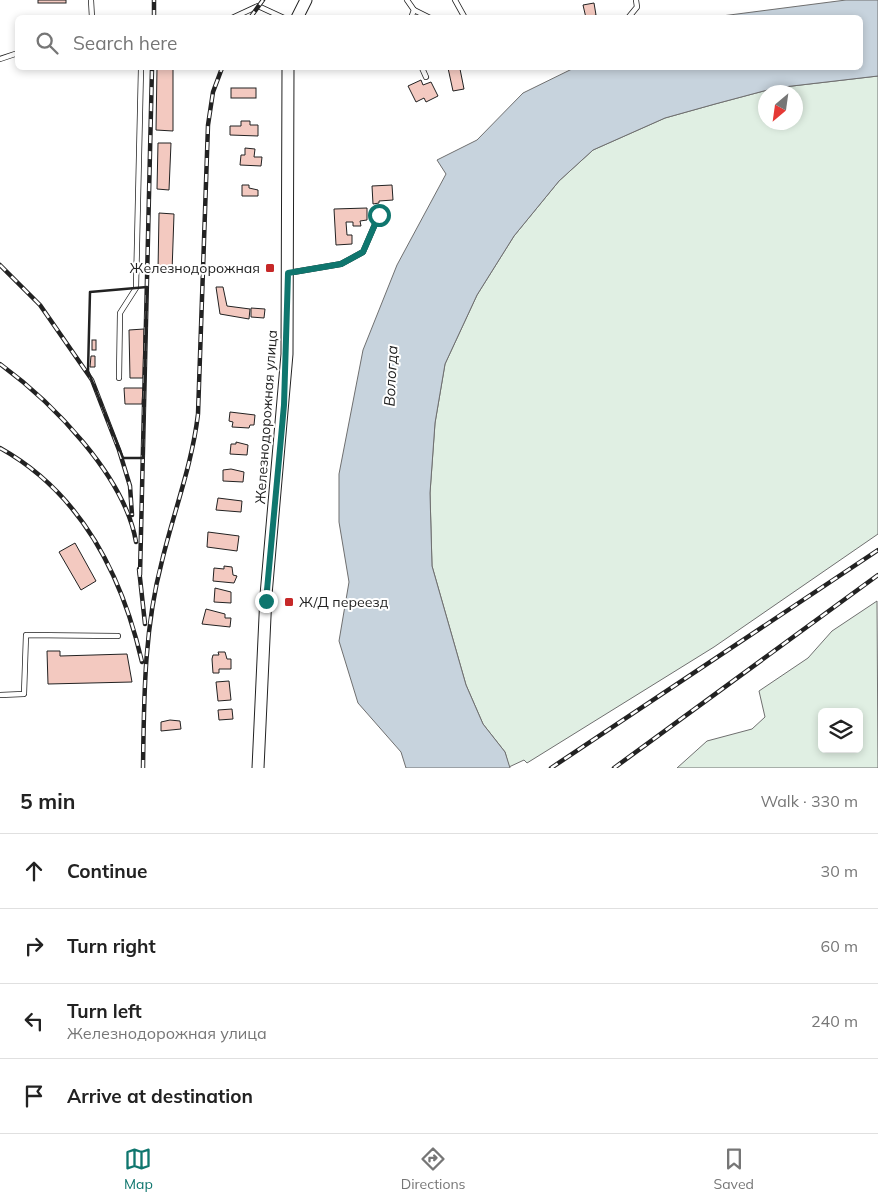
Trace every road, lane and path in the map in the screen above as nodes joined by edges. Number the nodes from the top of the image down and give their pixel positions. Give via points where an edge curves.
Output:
1 (91, 0) edge
2 (407, 0) edge
3 (455, 0) edge
4 (636, 0) edge
5 (302, 2) edge
6 (414, 10) junction
7 (92, 15) edge
8 (238, 15) edge
9 (278, 15) edge
10 (298, 15) edge
11 (412, 15) edge
12 (424, 15) edge
13 (463, 15) edge
14 (630, 15) edge
15 (15, 55) edge
16 (0, 59) edge
17 (141, 70) edge
18 (288, 70) edge
19 (423, 70) edge
20 (426, 76) dead end
21 (379, 215) dead end
22 (288, 273) junction
23 (120, 378) dead end
24 (118, 636) dead end
25 (0, 696) edge
26 (258, 768) edge

1 - 7 lane
2 - 6 lane
3 - 13 lane
4 - 14 lane via 637,6
5 - 10 main road
6 - 11 lane
6 - 12 lane
8 - 9 lane via 258,6
15 - 16 lane
17 - 23 lane via 136,288 120,313
18 - 22 main road, Железнодорожная улица
19 - 20 lane
21 - 22 lane via 363,252 341,264
22 - 26 main road, Железнодорожная улица via 284,405 266,601
24 - 25 lane via 26,635 24,694

